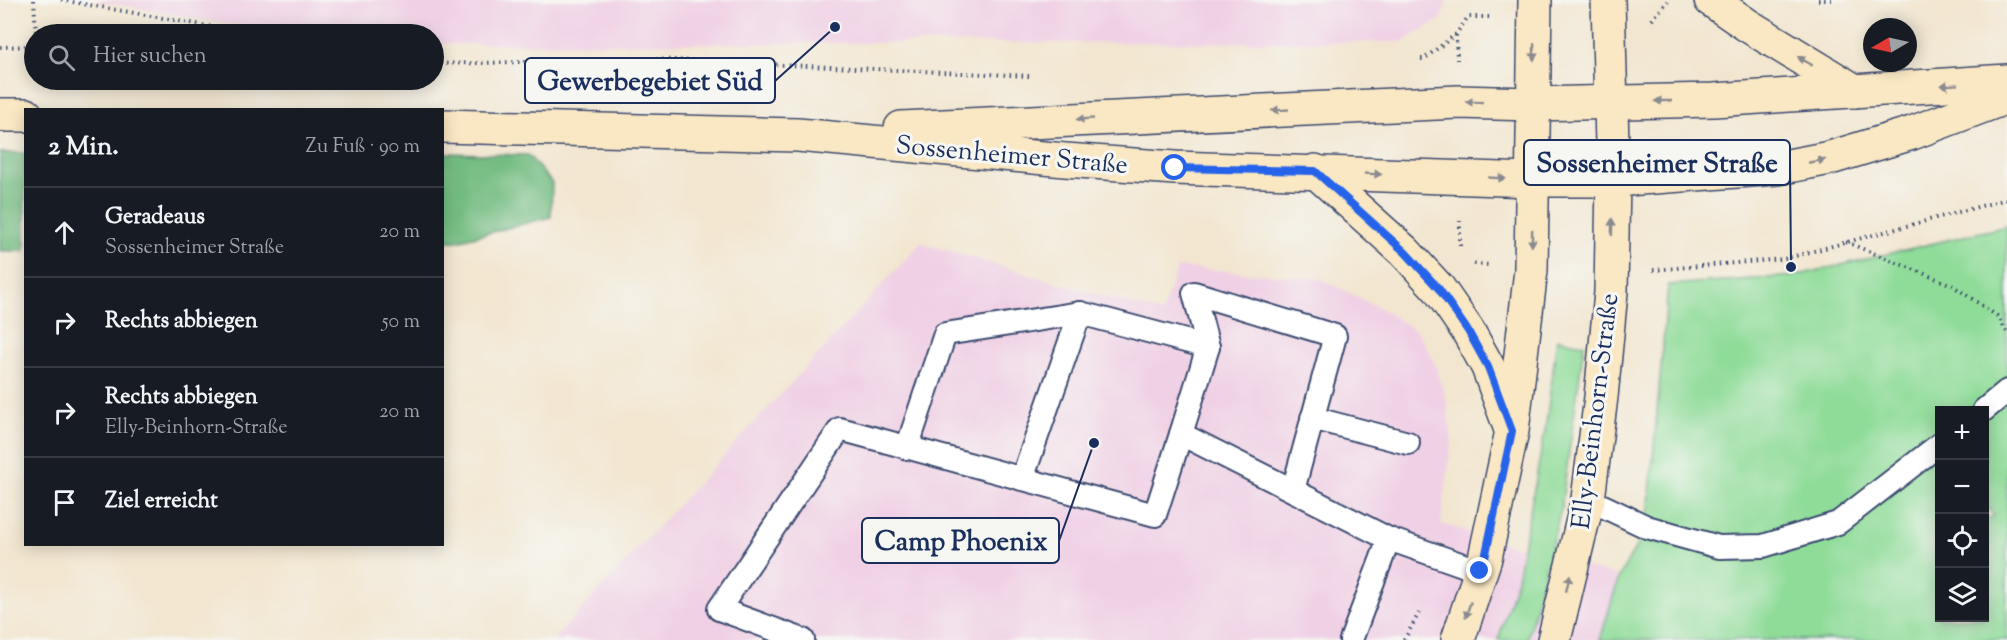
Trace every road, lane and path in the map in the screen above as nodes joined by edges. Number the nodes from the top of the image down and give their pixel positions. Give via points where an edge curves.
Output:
1 (34, 0) edge
2 (61, 0) edge
3 (1608, 0) edge
4 (1711, 0) edge
5 (1818, 0) edge
6 (1833, 0) edge
7 (1535, 9) edge
8 (35, 24) edge
9 (197, 24) edge
10 (24, 46) edge
11 (0, 47) edge
12 (1412, 60) dead end
13 (444, 64) edge
14 (1032, 76) dead end
15 (2007, 81) edge
16 (1855, 91) junction
17 (2007, 97) edge
18 (1611, 102) junction
19 (1533, 104) junction
20 (0, 115) edge
21 (24, 115) edge
22 (444, 126) edge
23 (798, 135) junction
24 (1315, 171) junction
25 (1533, 180) junction
26 (1613, 180) junction
27 (1846, 242) dead end
28 (1080, 313) junction
29 (2007, 332) edge
30 (1208, 347) junction
31 (2007, 391) edge
32 (1989, 407) edge
33 (1312, 418) junction
34 (1512, 431) junction
35 (1181, 434) junction
36 (1408, 443) dead end
37 (907, 448) junction
38 (1935, 448) edge
39 (1022, 479) junction
40 (1293, 490) junction
41 (1588, 499) junction
42 (1389, 539) junction
43 (1480, 571) junction
44 (802, 640) edge
45 (1351, 640) edge
46 (1458, 640) edge
47 (1554, 640) edge

1 - 8 path
2 - 9 path
3 - 18 main road, Elly-Beinhorn-Straße
16 -> 4 main road
5 - 6 path
7 - 12 path via 1468,16 1456,34 1424,59
7 -> 19 main road
10 - 11 path
13 - 14 path via 653,59
15 -> 16 main road, Sossenheimer Straße
16 -> 18 main road, Sossenheimer Straße
26 -> 17 main road, Sossenheimer Straße via 1778,168 1830,158 1912,133
18 - 19 main road, Sossenheimer Straße
18 - 26 main road, Elly-Beinhorn-Straße
19 -> 23 main road, Sossenheimer Straße via 1458,102
19 - 25 main road
20 - 21 main road
22 - 23 main road, Sossenheimer Straße
23 - 24 main road, Sossenheimer Straße via 1164,167
24 -> 25 main road, Sossenheimer Straße
24 - 34 main road via 1405,252 1439,289 1488,367
25 - 26 main road, Sossenheimer Straße
25 -> 34 main road via 1531,270
41 -> 26 main road, Elly-Beinhorn-Straße via 1611,292
27 - 29 path via 1952,285 1997,316
28 - 30 lane
28 - 37 lane via 945,334
28 - 39 lane
30 - 33 lane via 1194,293 1335,336
30 - 35 lane
31 - 32 lane
33 - 36 lane
33 - 40 lane
34 - 43 main road
35 - 39 lane via 1155,515
35 - 40 lane
37 - 39 lane
37 - 44 lane via 840,429 719,609
38 - 41 lane via 1838,523 1763,546 1719,547 1647,527
40 - 42 lane
47 -> 41 main road, Elly-Beinhorn-Straße
42 - 43 lane
42 - 45 lane
43 -> 46 main road

